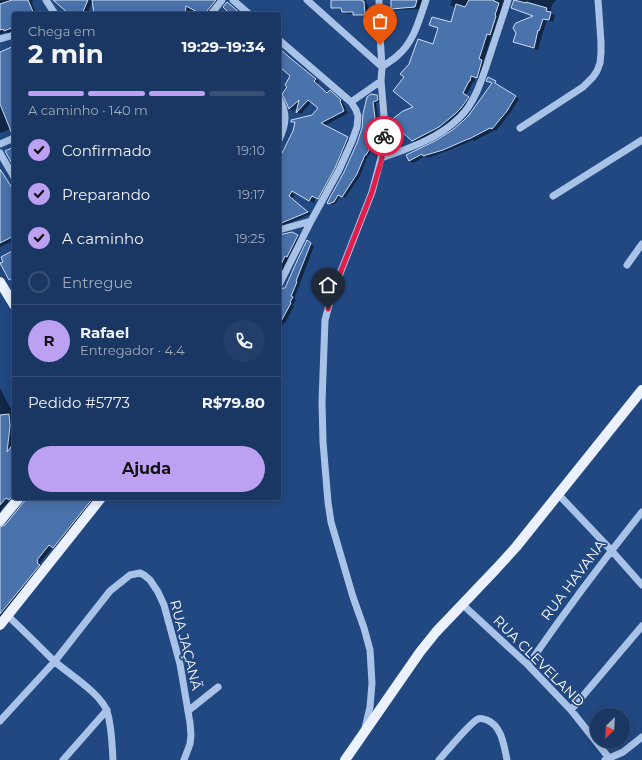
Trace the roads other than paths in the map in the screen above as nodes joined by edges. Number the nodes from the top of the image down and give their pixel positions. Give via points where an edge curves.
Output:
1 (46, 0) edge
2 (222, 0) edge
3 (234, 0) edge
4 (307, 0) edge
5 (379, 0) edge
6 (426, 0) edge
7 (508, 0) edge
8 (598, 0) edge
9 (54, 12) edge
10 (213, 12) edge
11 (247, 12) edge
12 (12, 36) edge
13 (0, 40) edge
14 (281, 42) edge
15 (382, 67) junction
16 (381, 81) junction
17 (281, 101) edge
18 (351, 102) junction
19 (520, 128) dead end
20 (281, 136) edge
21 (12, 139) edge
22 (642, 140) edge
23 (0, 144) edge
24 (0, 153) edge
25 (382, 158) junction
26 (12, 174) edge
27 (553, 196) dead end
28 (311, 221) junction
29 (281, 229) edge
30 (642, 244) edge
31 (627, 265) dead end
32 (281, 281) edge
33 (0, 282) edge
34 (12, 302) edge
35 (642, 390) edge
36 (558, 494) junction
37 (16, 500) edge
38 (99, 500) edge
39 (642, 512) edge
40 (0, 521) edge
41 (611, 550) junction
42 (642, 585) edge
43 (462, 604) junction
44 (8, 616) junction
45 (0, 625) edge
46 (642, 626) edge
47 (55, 661) junction
48 (528, 665) junction
49 (218, 687) dead end
50 (107, 710) junction
51 (570, 710) junction
52 (188, 711) junction
53 (0, 721) edge
54 (364, 733) junction
55 (642, 737) edge
56 (607, 759) edge
57 (63, 760) edge
58 (113, 760) edge
59 (184, 760) edge
60 (345, 760) edge
61 (439, 760) edge
62 (507, 760) edge

1 - 9 street
2 - 10 street
3 - 11 street
4 - 15 street
5 - 15 street
6 - 15 street via 412,38 398,55
7 - 25 street via 480,85 460,117 443,131
8 - 19 street via 601,42 597,71 583,87
12 - 13 street
14 - 18 street
15 - 16 street
16 - 18 street
16 - 25 street via 384,115
17 - 20 street via 285,117
18 - 28 street via 358,116 357,127 339,170
21 - 23 street
22 - 27 street
24 - 26 street
25 - 54 street via 373,189 332,294 325,320 322,402 331,522 370,650 372,683
28 - 29 street
28 - 32 street
30 - 31 street
33 - 34 main road
35 - 36 main road
36 - 41 street
36 - 43 main road via 496,570
37 - 40 main road
38 - 44 main road
39 - 41 street, RUA HAVANA
41 - 42 street
41 - 48 street, RUA HAVANA
43 - 48 street, RUA CLEVELAND
43 - 54 main road via 420,652
44 - 45 main road
44 - 47 street
46 - 51 street
47 - 50 street via 92,691
47 - 52 street, RUA JAÇANÃ via 110,591 130,575 144,575 150,580 164,605 180,664
47 - 53 street
48 - 51 street, RUA CLEVELAND
49 - 52 street
50 - 57 street
50 - 58 street
51 - 56 street, RUA CLEVELAND
52 - 59 street, RUA JAÇANÃ via 191,735
54 - 60 main road
55 - 56 street via 623,752
61 - 62 street via 469,726 479,719 488,720 498,730

